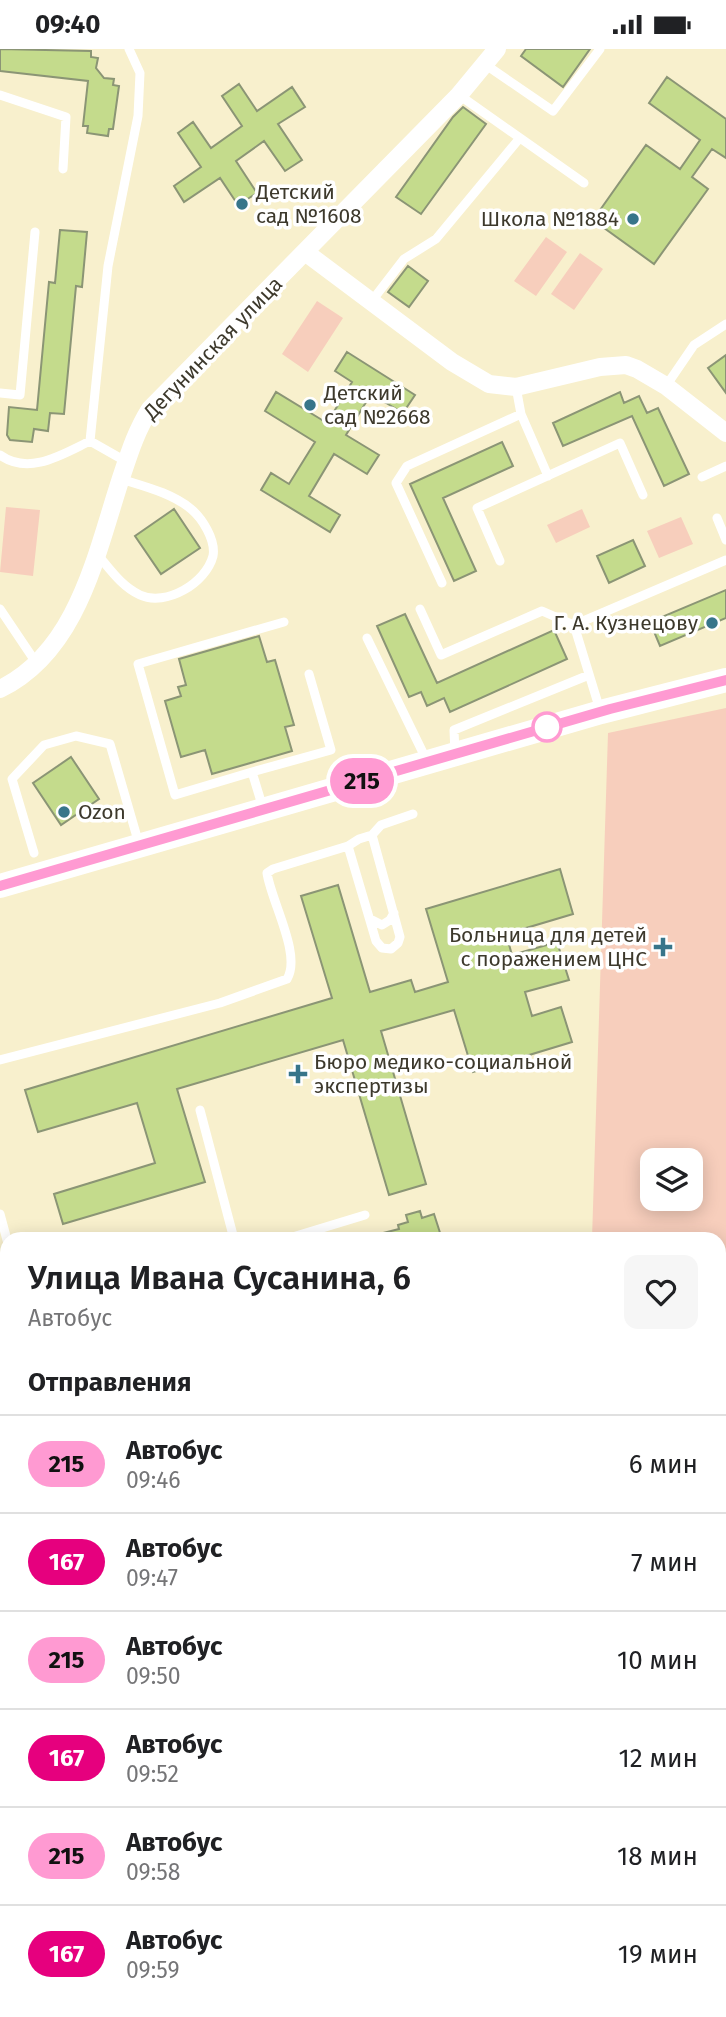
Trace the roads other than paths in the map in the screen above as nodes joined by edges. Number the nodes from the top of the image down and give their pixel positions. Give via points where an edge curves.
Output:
1 (129, 49) edge
2 (497, 49) edge
3 (600, 49) edge
4 (486, 65) junction
5 (0, 95) edge
6 (458, 95) junction
7 (519, 139) junction
8 (63, 169) dead end
9 (584, 183) dead end
10 (35, 232) dead end
11 (305, 252) junction
12 (372, 302) junction
13 (726, 324) edge
14 (666, 386) junction
15 (516, 387) junction
16 (0, 393) edge
17 (520, 414) junction
18 (726, 433) edge
19 (90, 441) junction
20 (0, 455) edge
21 (726, 466) edge
22 (124, 471) junction
23 (548, 475) junction
24 (702, 477) dead end
25 (643, 495) dead end
26 (717, 518) dead end
27 (726, 540) edge
28 (96, 553) junction
29 (726, 560) edge
30 (500, 561) dead end
31 (442, 583) dead end
32 (0, 610) edge
33 (420, 610) dead end
34 (284, 622) dead end
35 (573, 625) junction
36 (367, 638) dead end
37 (37, 664) junction
38 (309, 674) dead end
39 (589, 675) junction
40 (726, 680) edge
41 (0, 688) edge
42 (601, 712) junction
43 (455, 754) junction
44 (428, 762) junction
45 (252, 772) junction
46 (263, 810) junction
47 (413, 814) dead end
48 (372, 835) junction
49 (140, 846) junction
50 (348, 846) junction
51 (34, 853) dead end
52 (0, 886) edge
53 (394, 913) junction
54 (370, 919) junction
55 (0, 1061) edge
56 (200, 1110) dead end
57 (0, 1214) edge
58 (365, 1215) dead end
59 (5, 1232) edge
60 (232, 1232) edge
61 (309, 1232) edge

1 - 19 lane via 141,73 138,116 107,266
2 - 4 street, Дегунинская улица
3 - 4 lane via 553,111
4 - 6 street, Дегунинская улица
5 - 8 lane via 66,117
6 - 7 lane
6 - 11 street, Дегунинская улица
7 - 9 lane
7 - 12 lane via 436,239 404,259
10 - 16 lane via 20,394
11 - 12 street
11 - 22 street, Дегунинская улица via 150,409
12 - 15 street via 473,376 489,384
13 - 14 lane via 694,345
14 - 15 street via 637,369 615,364
14 - 18 street
15 - 17 lane
17 - 23 lane
17 - 31 lane via 407,466 396,483
19 - 20 lane via 40,464
19 - 22 lane
21 - 24 lane
22 - 28 street, Дегунинская улица
22 - 28 lane via 190,508 209,531 213,555 197,583 168,597 142,596 120,582
23 - 25 lane via 620,443
23 - 30 lane via 477,508
26 - 27 lane
28 - 37 street, Дегунинская улица via 67,627
29 - 35 lane
32 - 37 lane
33 - 35 lane via 441,655 542,611
34 - 45 lane via 138,664 175,795
35 - 39 lane
36 - 44 lane
37 - 41 street, Дегунинская улица
38 - 45 lane via 331,750
39 - 42 lane
39 - 43 lane via 454,730
40 - 42 street
42 - 43 street
43 - 44 street
44 - 46 street
45 - 46 lane
46 - 49 street
47 - 48 lane via 381,825
48 - 50 lane
48 - 53 lane
49 - 51 lane via 110,744 76,736 44,745 12,779
49 - 52 street
50 - 54 lane
50 - 55 lane via 267,873 291,955 287,979 220,1003
53 - 54 lane via 382,925
53 - 54 lane via 400,937 391,949 378,945
56 - 60 lane
57 - 59 lane
58 - 61 lane

